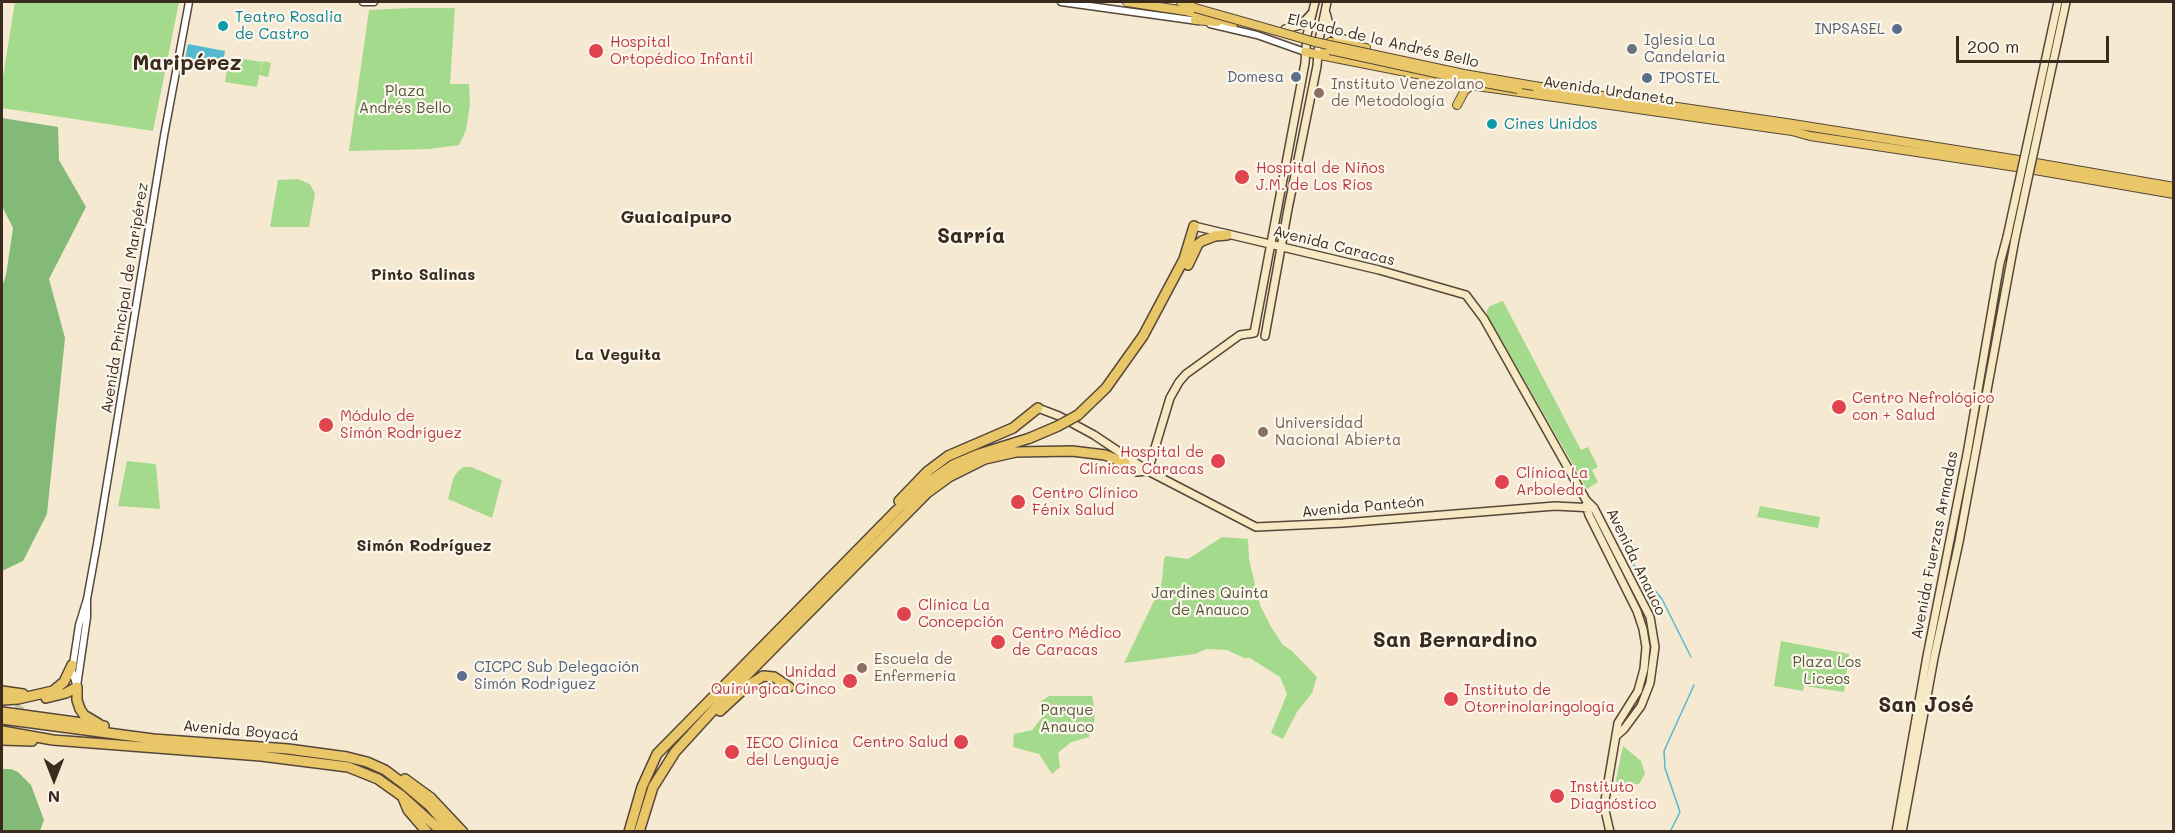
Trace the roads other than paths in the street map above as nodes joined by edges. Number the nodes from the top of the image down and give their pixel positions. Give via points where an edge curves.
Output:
1 (189, 2) edge
2 (363, 2) edge
3 (374, 2) edge
4 (1061, 2) edge
5 (1127, 2) edge
6 (1180, 2) edge
7 (1327, 2) edge
8 (2058, 2) edge
9 (2066, 2) edge
10 (1315, 5) edge
11 (1325, 11) junction
12 (1195, 20) junction
13 (1233, 23) junction
14 (1285, 29) dead end
15 (1366, 48) joint
16 (1305, 52) junction
17 (1317, 54) junction
18 (1331, 57) junction
19 (1479, 74) dead end
20 (1477, 86) junction
21 (1531, 90) junction
22 (1568, 95) joint
23 (1457, 105) dead end
24 (2027, 165) junction
25 (2174, 187) edge
26 (2174, 194) edge
27 (1194, 226) joint
28 (1227, 235) junction
29 (2011, 238) junction
30 (1269, 244) junction
31 (1281, 247) junction
32 (1466, 296) joint
33 (1155, 314) junction
34 (1265, 336) dead end
35 (1038, 408) joint
36 (1125, 464) joint
37 (1148, 471) junction
38 (1589, 505) junction
39 (883, 525) junction
40 (82, 626) junction
41 (72, 665) junction
42 (77, 687) junction
43 (789, 687) dead end
44 (2, 691) edge
45 (40, 695) junction
46 (2, 700) edge
47 (21, 705) tunnel mouth
48 (2, 712) edge
49 (2, 719) edge
50 (103, 726) junction
51 (2, 731) edge
52 (690, 735) junction
53 (2, 740) edge
54 (53, 740) junction
55 (207, 744) junction
56 (385, 770) junction
57 (402, 796) junction
58 (446, 830) edge
59 (427, 831) edge
60 (463, 831) edge
61 (629, 831) edge
62 (639, 831) edge
63 (1610, 831) edge
64 (1896, 831) edge
65 (1902, 831) edge

1 - 40 street, Avenida Principal de Maripérez
2 - 3 street
4 - 12 street, Avenida Urdaneta
5 - 13 main road
6 - 21 main road, Elevado de la Andrés Bello, bridge via 1315,42
7 - 11 main road
8 - 29 main road, bridge
9 - 29 main road, bridge
10 - 14 main road via 1301,25
10 - 16 main road
11 - 15 main road via 1336,36
11 - 17 main road
12 - 13 main road
12 - 16 street, Avenida Urdaneta
13 - 21 main road, Elevado de la Andrés Bello, bridge via 1352,56
15 - 18 main road via 1330,42 1324,49
16 - 17 main road, Avenida Urdaneta
16 - 30 main road
17 - 18 main road, Avenida Urdaneta
17 - 31 main road
18 - 20 main road, Avenida Urdaneta
19 - 20 main road via 1468,76 1469,82
20 - 21 main road, Avenida Urdaneta, bridge via 1514,92
20 - 23 main road via 1465,90
21 - 22 main road, Elevado de la Andrés Bello
22 - 24 main road, Avenida Urdaneta via 1793,124
24 - 25 main road, Avenida Urdaneta
24 - 26 main road, Avenida Urdaneta
27 - 28 main road, Avenida Caracas
27 - 33 highway via 1184,259
28 - 30 main road, Avenida Caracas
28 - 33 highway via 1210,237 1198,244 1176,286
29 - 64 main road, Avenida Fuerzas Armadas via 2000,263
29 - 65 main road, Avenida Fuerzas Armadas via 2011,266
30 - 31 main road, Avenida Caracas
30 - 37 main road via 1254,333 1240,336 1179,382 1170,398
31 - 32 main road, Avenida Caracas
31 - 34 main road
32 - 38 main road, Avenida Anauco via 1484,319
33 - 39 highway, bridge via 1106,388 1078,415 1030,438 953,465 920,488
35 - 37 main road via 1094,435
35 - 39 highway via 1013,428 937,464 889,512
36 - 37 main road via 1137,472
36 - 52 highway via 1092,453 1028,451 986,459 949,477 912,507
37 - 38 main road, Avenida Panteón via 1257,528
38 - 63 main road, Avenida Anauco via 1646,637 1642,680 1618,723 1604,806
39 - 61 highway via 657,754
40 - 41 street, Avenida Principal de Maripérez
40 - 42 street, Avenida Principal de Maripérez
41 - 42 street, Avenida Principal de Maripérez
41 - 45 highway via 60,687
42 - 47 highway
42 - 50 highway via 80,709
43 - 52 highway via 774,677 758,678
44 - 45 highway
45 - 46 highway
48 - 50 highway
49 - 55 highway, Avenida Boyacá
50 - 55 highway
51 - 54 highway, Avenida Boyacá
52 - 62 highway via 653,787
53 - 54 highway
54 - 57 highway, Avenida Boyacá via 327,763 368,773
55 - 56 highway, Avenida Boyacá via 347,757
56 - 58 highway, Avenida Boyacá via 430,806
56 - 60 highway via 431,798
57 - 58 highway, Avenida Boyacá
57 - 59 highway via 408,810

